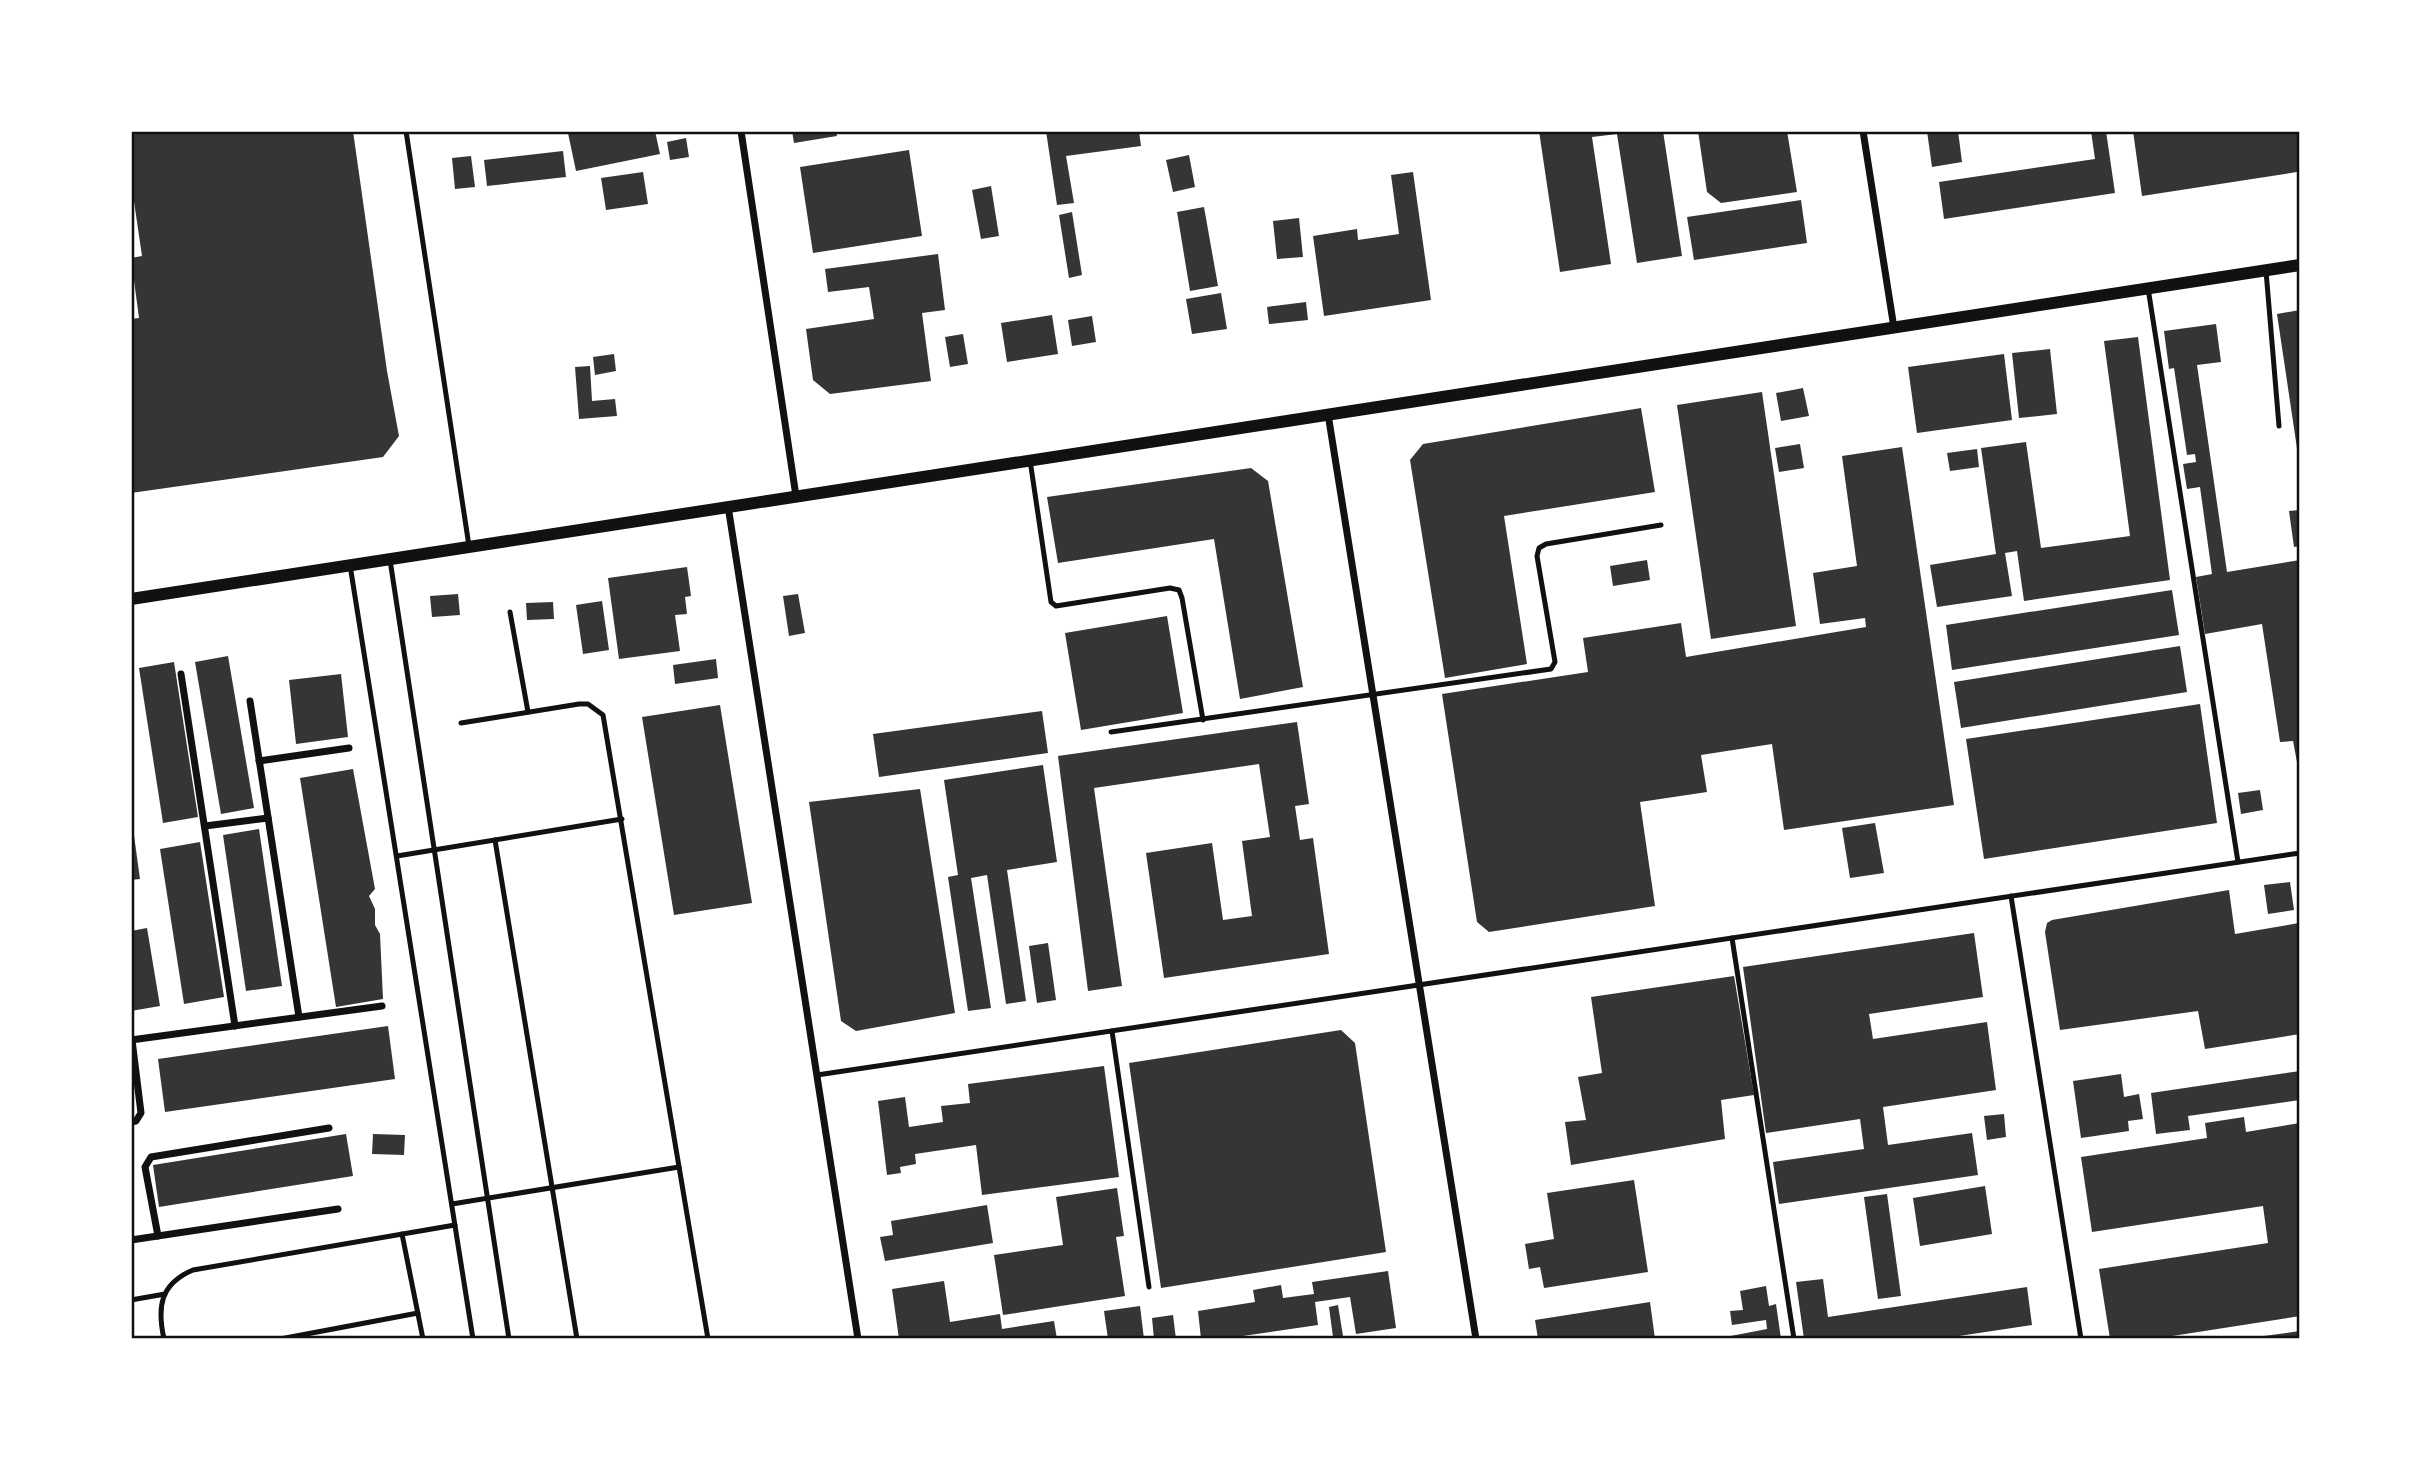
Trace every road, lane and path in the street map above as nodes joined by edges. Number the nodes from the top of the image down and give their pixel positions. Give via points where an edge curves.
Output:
1 (406, 131) edge
2 (741, 131) edge
3 (1863, 131) edge
4 (2300, 265) edge
5 (2266, 271) junction
6 (2148, 288) junction
7 (1894, 328) junction
8 (1328, 414) junction
9 (2278, 426) dead end
10 (1030, 460) junction
11 (796, 496) junction
12 (728, 506) junction
13 (1661, 525) dead end
14 (469, 546) junction
15 (390, 559) junction
16 (351, 565) junction
17 (131, 599) edge
18 (510, 612) dead end
19 (181, 674) dead end
20 (1373, 695) junction
21 (250, 701) dead end
22 (528, 712) junction
23 (1203, 720) junction
24 (461, 723) dead end
25 (1111, 732) dead end
26 (349, 748) dead end
27 (259, 761) junction
28 (268, 818) junction
29 (622, 819) junction
30 (205, 826) junction
31 (495, 840) junction
32 (434, 850) junction
33 (2300, 853) edge
34 (397, 856) junction
35 (2238, 862) junction
36 (2011, 896) junction
37 (1732, 938) junction
38 (1419, 985) junction
39 (382, 1006) dead end
40 (299, 1017) junction
41 (235, 1026) junction
42 (1112, 1031) junction
43 (132, 1040) edge
44 (817, 1075) junction
45 (131, 1122) edge
46 (329, 1128) dead end
47 (679, 1167) junction
48 (553, 1187) junction
49 (487, 1198) junction
50 (452, 1204) junction
51 (338, 1209) dead end
52 (455, 1225) junction
53 (402, 1234) junction
54 (158, 1236) junction
55 (131, 1240) edge
56 (1149, 1287) dead end
57 (165, 1294) junction
58 (131, 1300) edge
59 (418, 1313) junction
60 (164, 1339) edge
61 (279, 1339) edge
62 (423, 1339) edge
63 (473, 1339) edge
64 (509, 1339) edge
65 (577, 1339) edge
66 (708, 1339) edge
67 (858, 1339) edge
68 (1476, 1339) edge
69 (1794, 1339) edge
70 (2081, 1339) edge

1 - 14 lane
2 - 11 street
3 - 7 street
4 - 5 street
5 - 6 street
5 - 9 lane
6 - 7 street
6 - 35 lane
7 - 8 street
8 - 10 street
8 - 20 street
10 - 11 street
10 - 23 lane via 1052,602 1056,606 1179,590
11 - 12 street
12 - 14 street
12 - 44 street
13 - 20 lane via 1539,548 1555,662 1552,669
14 - 15 street
15 - 16 street
15 - 32 lane
16 - 17 street
16 - 34 lane
18 - 22 lane
19 - 30 street
20 - 23 lane
20 - 38 street
21 - 27 street
22 - 24 lane
22 - 29 lane via 588,704 603,715
23 - 25 lane
26 - 27 street
27 - 28 street
28 - 30 street
28 - 40 street
29 - 31 lane
29 - 47 lane
30 - 41 street
31 - 32 lane
31 - 48 lane
32 - 34 lane
32 - 49 lane
33 - 35 lane
34 - 50 lane
35 - 36 lane
36 - 37 lane
36 - 70 lane
37 - 38 lane
37 - 69 lane
38 - 42 lane
38 - 68 street
39 - 40 street
40 - 41 street
41 - 43 street
42 - 44 lane
42 - 56 lane
43 - 45 street via 141,1113
44 - 67 street
46 - 54 street via 151,1157 145,1167
47 - 48 lane
47 - 66 lane
48 - 49 lane
48 - 65 lane
49 - 50 lane
49 - 64 lane
50 - 52 lane
51 - 54 street
52 - 53 lane
52 - 63 lane
53 - 57 lane via 193,1270 181,1275
53 - 59 lane
54 - 55 street
57 - 58 lane
57 - 60 lane via 160,1307
59 - 61 lane
59 - 62 lane

